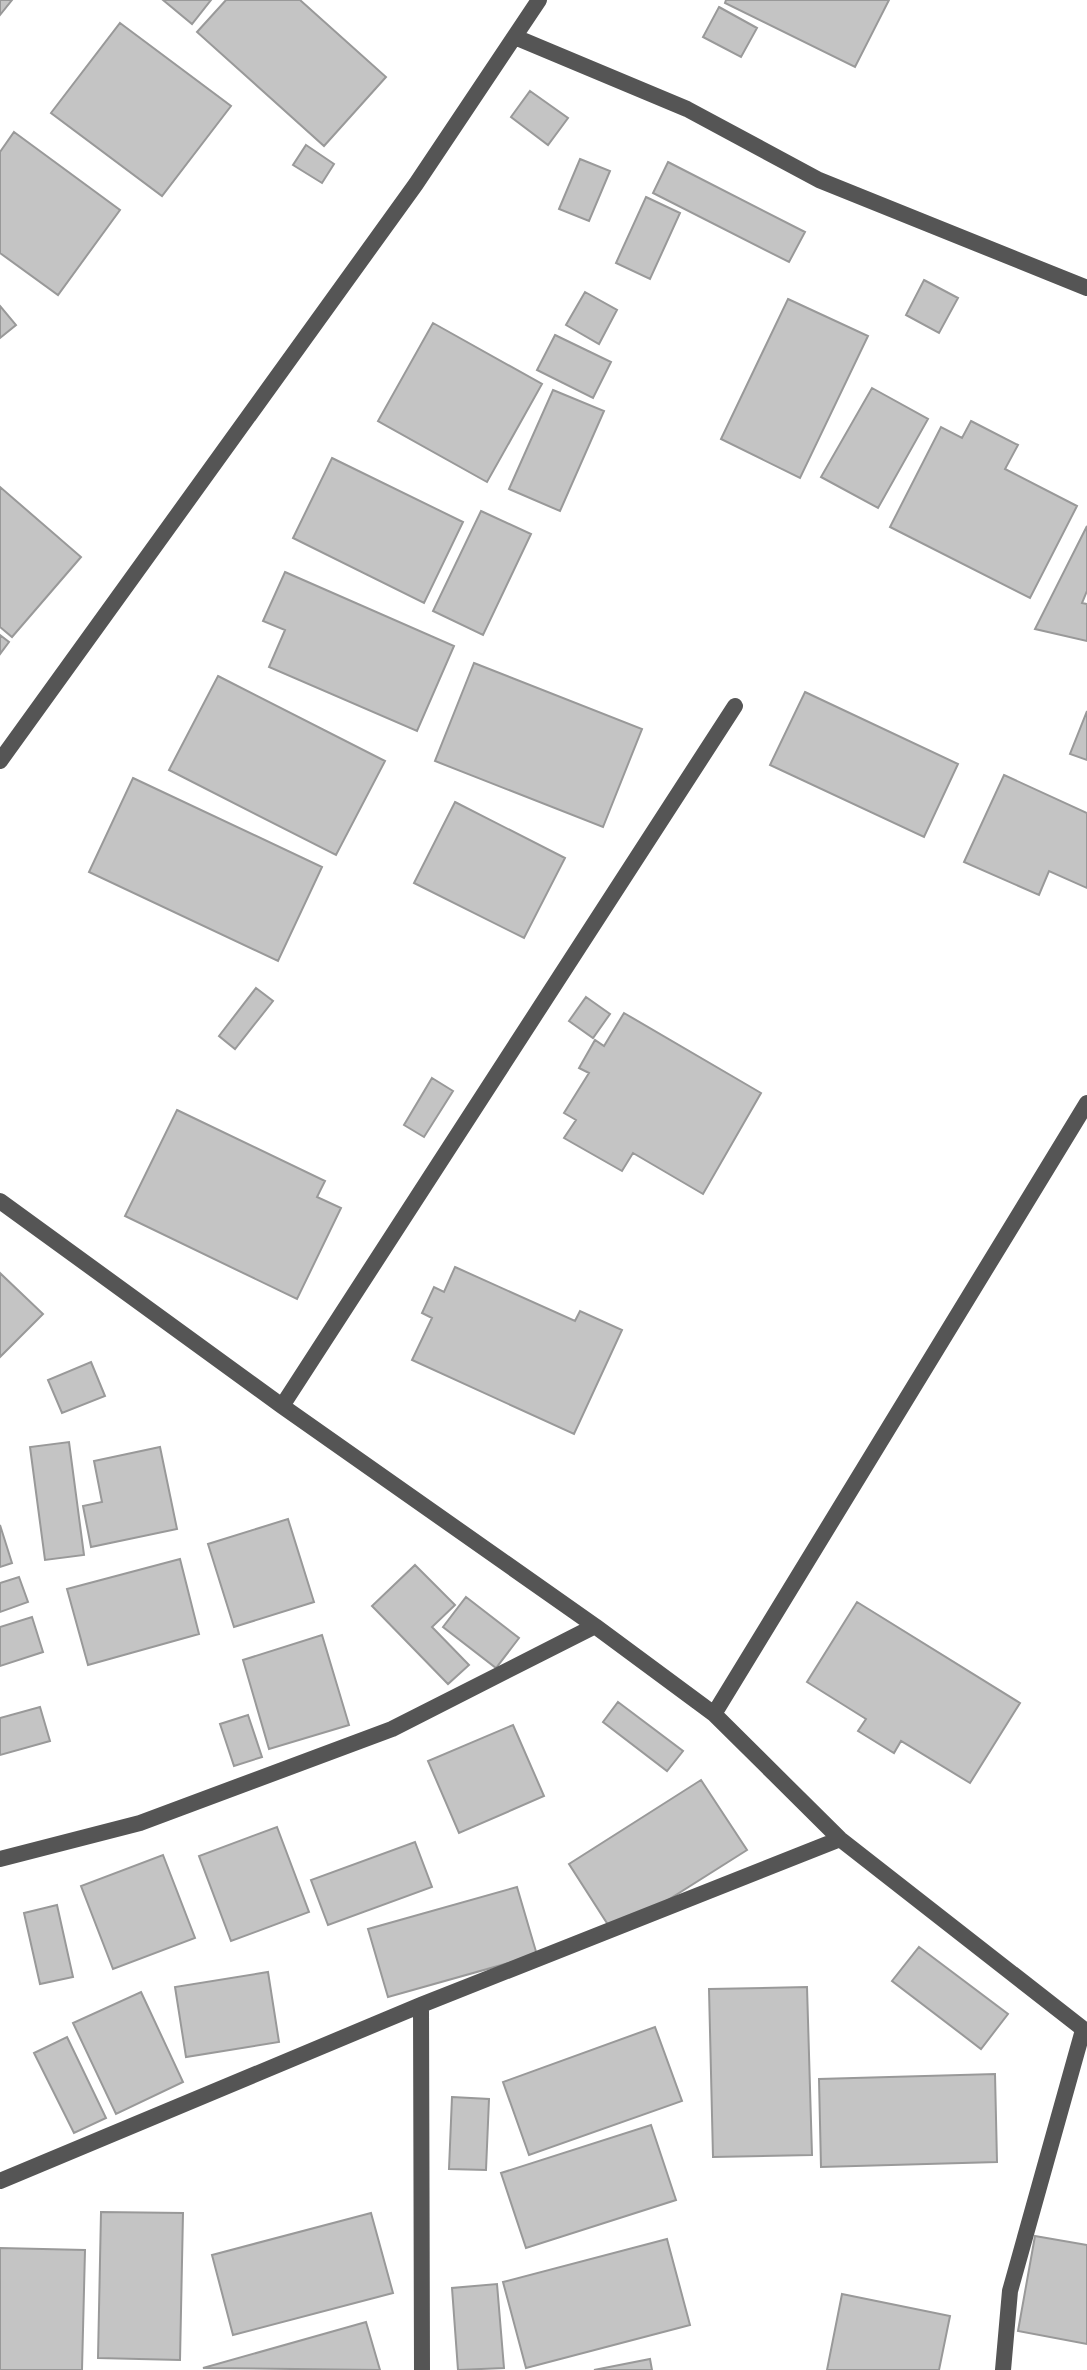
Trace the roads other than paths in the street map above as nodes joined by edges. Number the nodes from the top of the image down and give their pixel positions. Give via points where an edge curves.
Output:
1 (539, 0) edge
2 (515, 37) junction
3 (1087, 288) edge
4 (735, 706) dead end
5 (0, 761) edge
6 (1087, 1103) edge
7 (0, 1201) edge
8 (282, 1406) junction
9 (595, 1626) junction
10 (714, 1714) junction
11 (840, 1839) junction
12 (0, 1859) edge
13 (421, 2005) junction
14 (1085, 2031) edge
15 (0, 2181) edge
16 (422, 2370) edge
17 (1003, 2370) edge

1 - 2 street
2 - 3 street via 687,109 819,180
2 - 5 street via 416,184
4 - 8 street
6 - 10 street
7 - 8 street
8 - 9 street
9 - 10 street
9 - 12 street via 392,1729 140,1823
10 - 11 street
11 - 13 street
11 - 14 street
13 - 15 street
13 - 16 street
14 - 17 street via 1010,2291

